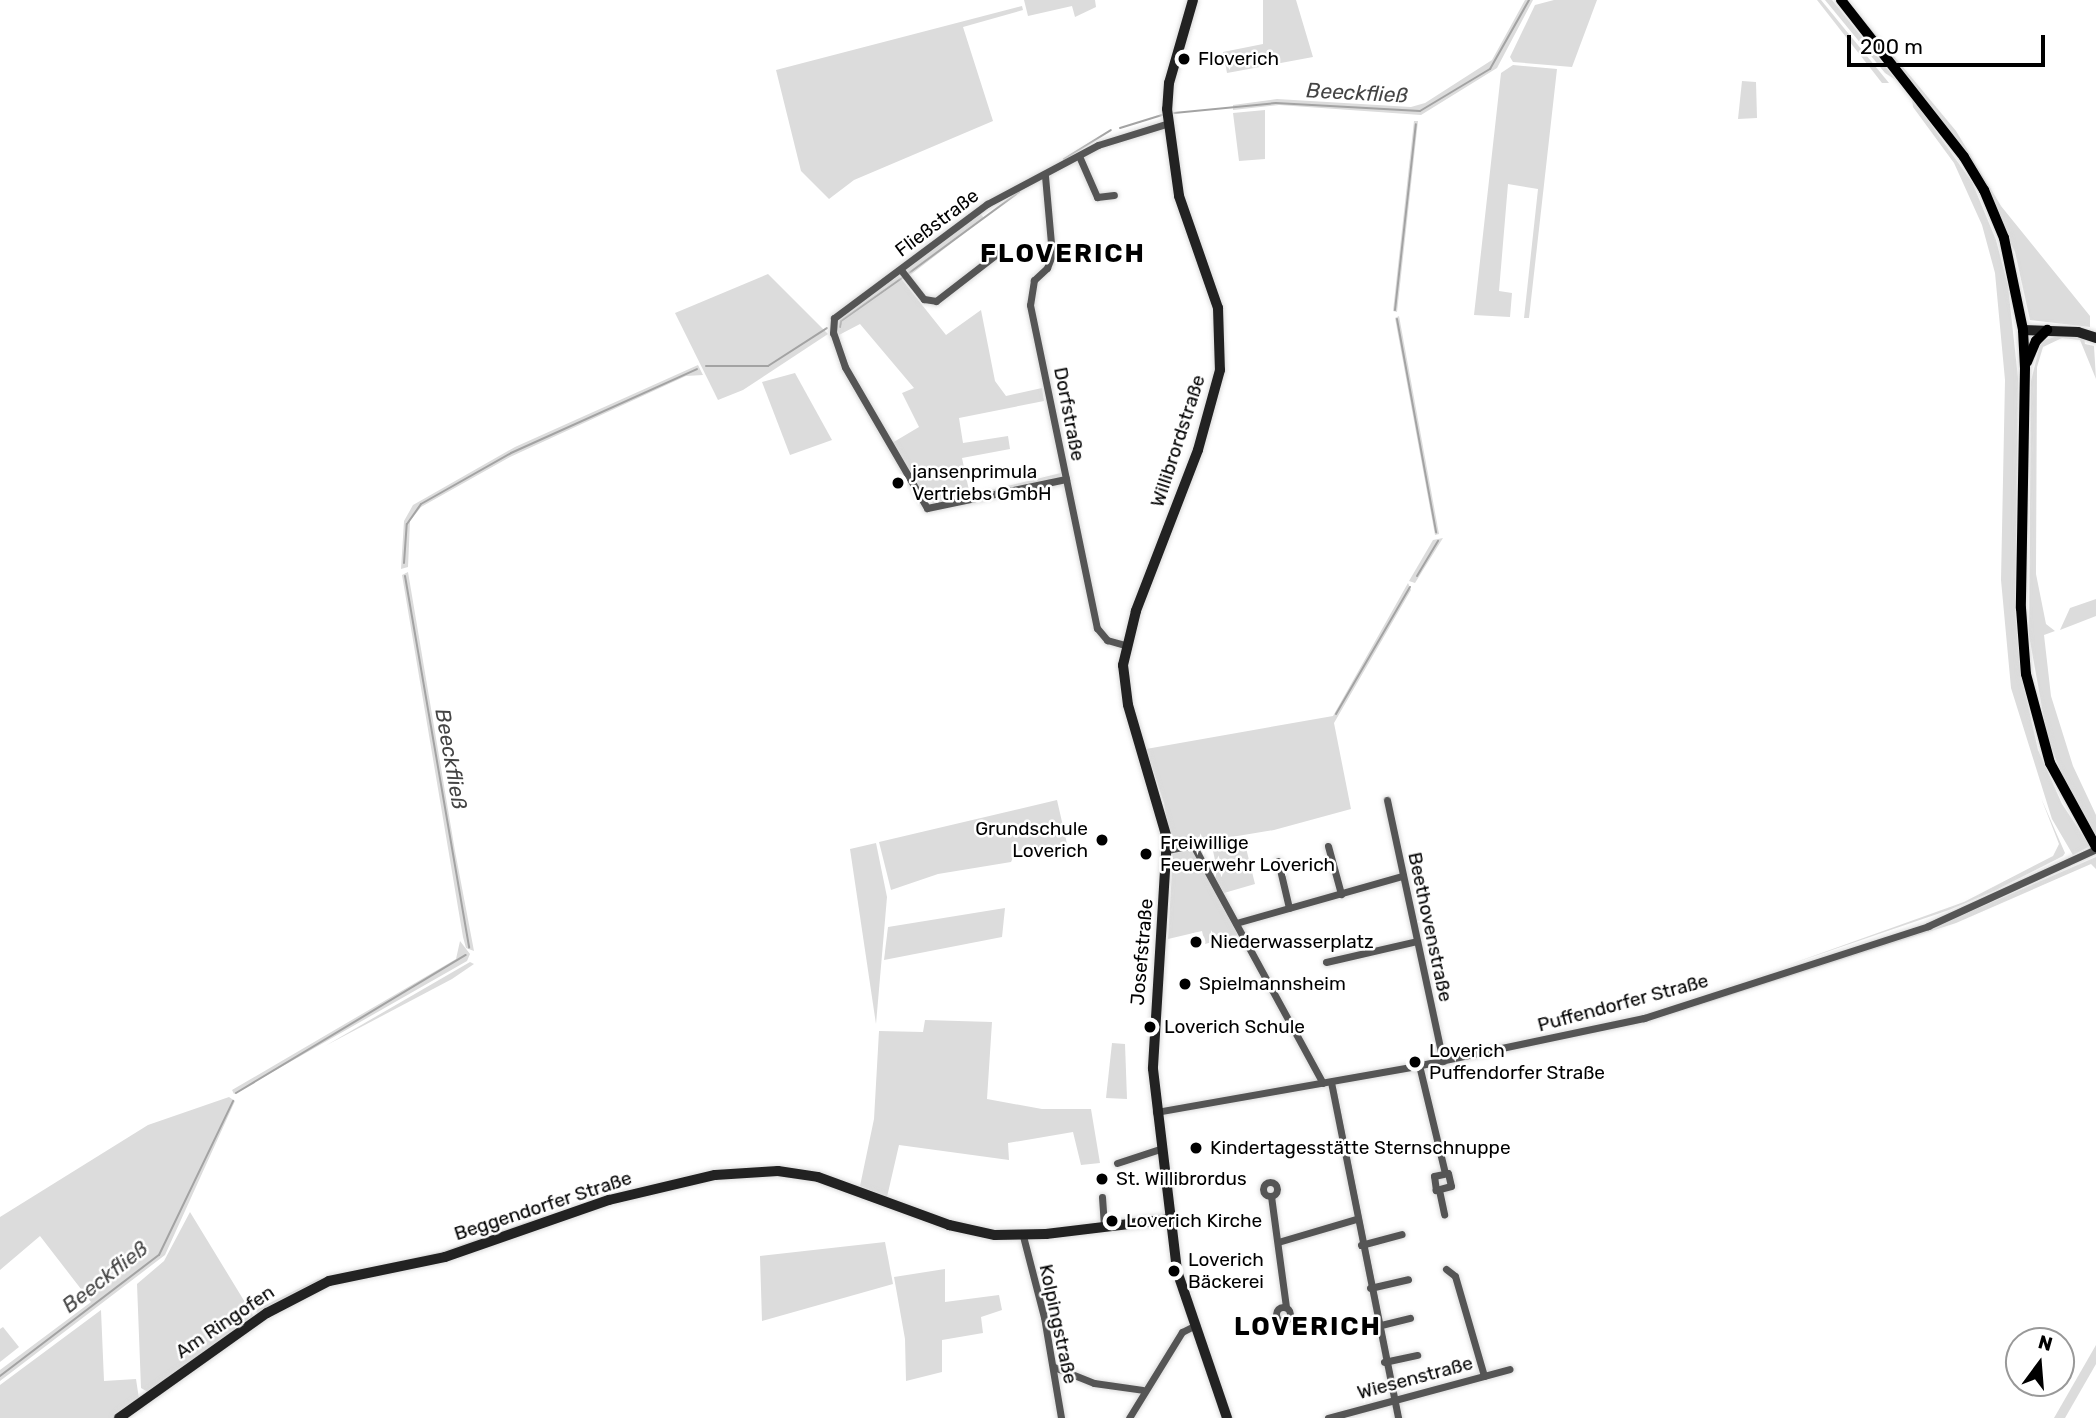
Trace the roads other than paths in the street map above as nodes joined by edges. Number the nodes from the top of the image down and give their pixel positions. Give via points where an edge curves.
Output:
1 (1193, 0) edge
2 (1841, 0) edge
3 (1169, 122) junction
4 (1079, 156) junction
5 (1045, 176) junction
6 (1114, 195) dead end
7 (998, 253) dead end
8 (901, 270) junction
9 (2023, 330) junction
10 (2047, 330) junction
11 (2096, 338) edge
12 (2025, 368) junction
13 (1066, 479) junction
14 (1125, 645) junction
15 (1387, 800) dead end
16 (1328, 846) dead end
17 (2096, 848) edge
18 (1167, 850) junction
19 (1278, 861) dead end
20 (1402, 876) junction
21 (1341, 894) junction
22 (1289, 908) junction
23 (1236, 923) junction
24 (1417, 941) junction
25 (1326, 962) dead end
26 (1443, 1061) junction
27 (1419, 1065) junction
28 (1327, 1082) junction
29 (1156, 1112) junction
30 (1163, 1148) junction
31 (1116, 1163) dead end
32 (1445, 1173) junction
33 (1438, 1190) junction
34 (1271, 1196) dead end
35 (1102, 1197) dead end
36 (1444, 1214) dead end
37 (1170, 1219) junction
38 (1356, 1219) junction
39 (1104, 1226) junction
40 (1402, 1234) dead end
41 (1023, 1236) junction
42 (1278, 1242) junction
43 (1362, 1245) junction
44 (1446, 1269) dead end
45 (361, 1274) joint
46 (1408, 1279) dead end
47 (1370, 1288) junction
48 (1286, 1307) dead end
49 (1410, 1318) dead end
50 (1377, 1326) junction
51 (1192, 1327) junction
52 (1417, 1354) dead end
53 (1384, 1362) junction
54 (1054, 1367) junction
55 (1509, 1369) dead end
56 (1484, 1376) junction
57 (1143, 1390) junction
58 (1393, 1400) junction
59 (118, 1418) edge
60 (1061, 1418) edge
61 (1129, 1418) edge
62 (1227, 1418) edge
63 (1328, 1418) edge
64 (1398, 1418) edge

1 - 3 street, Willibrordstraße via 1169,83
2 - 9 main road via 1936,117 1984,190 2004,238
3 - 4 street, Fließstraße via 1117,136
3 - 14 street, Willibrordstraße via 1180,196 1214,293 1222,344 1200,444
4 - 5 street, Fließstraße
4 - 6 street via 1097,197
5 - 8 street, Fließstraße via 987,204
5 - 13 street, Dorfstraße via 1052,255 1047,268 1034,280 1030,305
7 - 8 street via 936,301 923,299
8 - 13 street, Fließstraße via 836,314 833,333 845,367 927,508
9 - 10 street
9 - 12 main road
10 - 11 street
10 - 12 main road via 2036,341
12 - 17 main road via 2021,607 2026,674 2050,763
13 - 14 street, Dorfstraße via 1097,628 1107,640
14 - 18 street, Josefstraße via 1128,705 1165,820
15 - 20 street, Beethovenstraße
16 - 21 street
17 - 26 street, Puffendorfer Straße via 1939,922 1745,987 1593,1030
18 - 23 street via 1192,845
18 - 29 street, Josefstraße via 1153,1046
19 - 22 street
20 - 21 street
20 - 24 street, Beethovenstraße
21 - 22 street
22 - 23 street
23 - 28 street
24 - 25 street
24 - 26 street, Beethovenstraße
26 - 27 street, Puffendorfer Straße
27 - 28 street, Puffendorfer Straße
27 - 32 street
28 - 29 street, Puffendorfer Straße
28 - 38 street
29 - 30 street, Josefstraße
30 - 31 street
30 - 37 street, Josefstraße
32 - 33 street via 1434,1176
32 - 33 street via 1451,1186
33 - 36 street
34 - 42 street
35 - 39 street
37 - 39 street, Beggendorfer Straße
37 - 51 street, Josefstraße via 1177,1271
38 - 42 street
38 - 43 street
39 - 41 street, Beggendorfer Straße
40 - 43 street
41 - 45 street, Beggendorfer Straße via 949,1226 818,1177 753,1171 622,1196 445,1257
41 - 54 street, Kolpingstraße
42 - 48 street
43 - 47 street
44 - 56 street via 1455,1276
45 - 59 street, Am Ringofen via 328,1281 285,1301
46 - 47 street
47 - 50 street
49 - 50 street
50 - 53 street
51 - 57 street via 1182,1332
51 - 62 street, Josefstraße
52 - 53 street
53 - 58 street
54 - 57 street via 1094,1383
54 - 60 street, Kolpingstraße
55 - 56 street, Wiesenstraße
56 - 58 street, Wiesenstraße
57 - 61 street
58 - 63 street, Wiesenstraße
58 - 64 street

